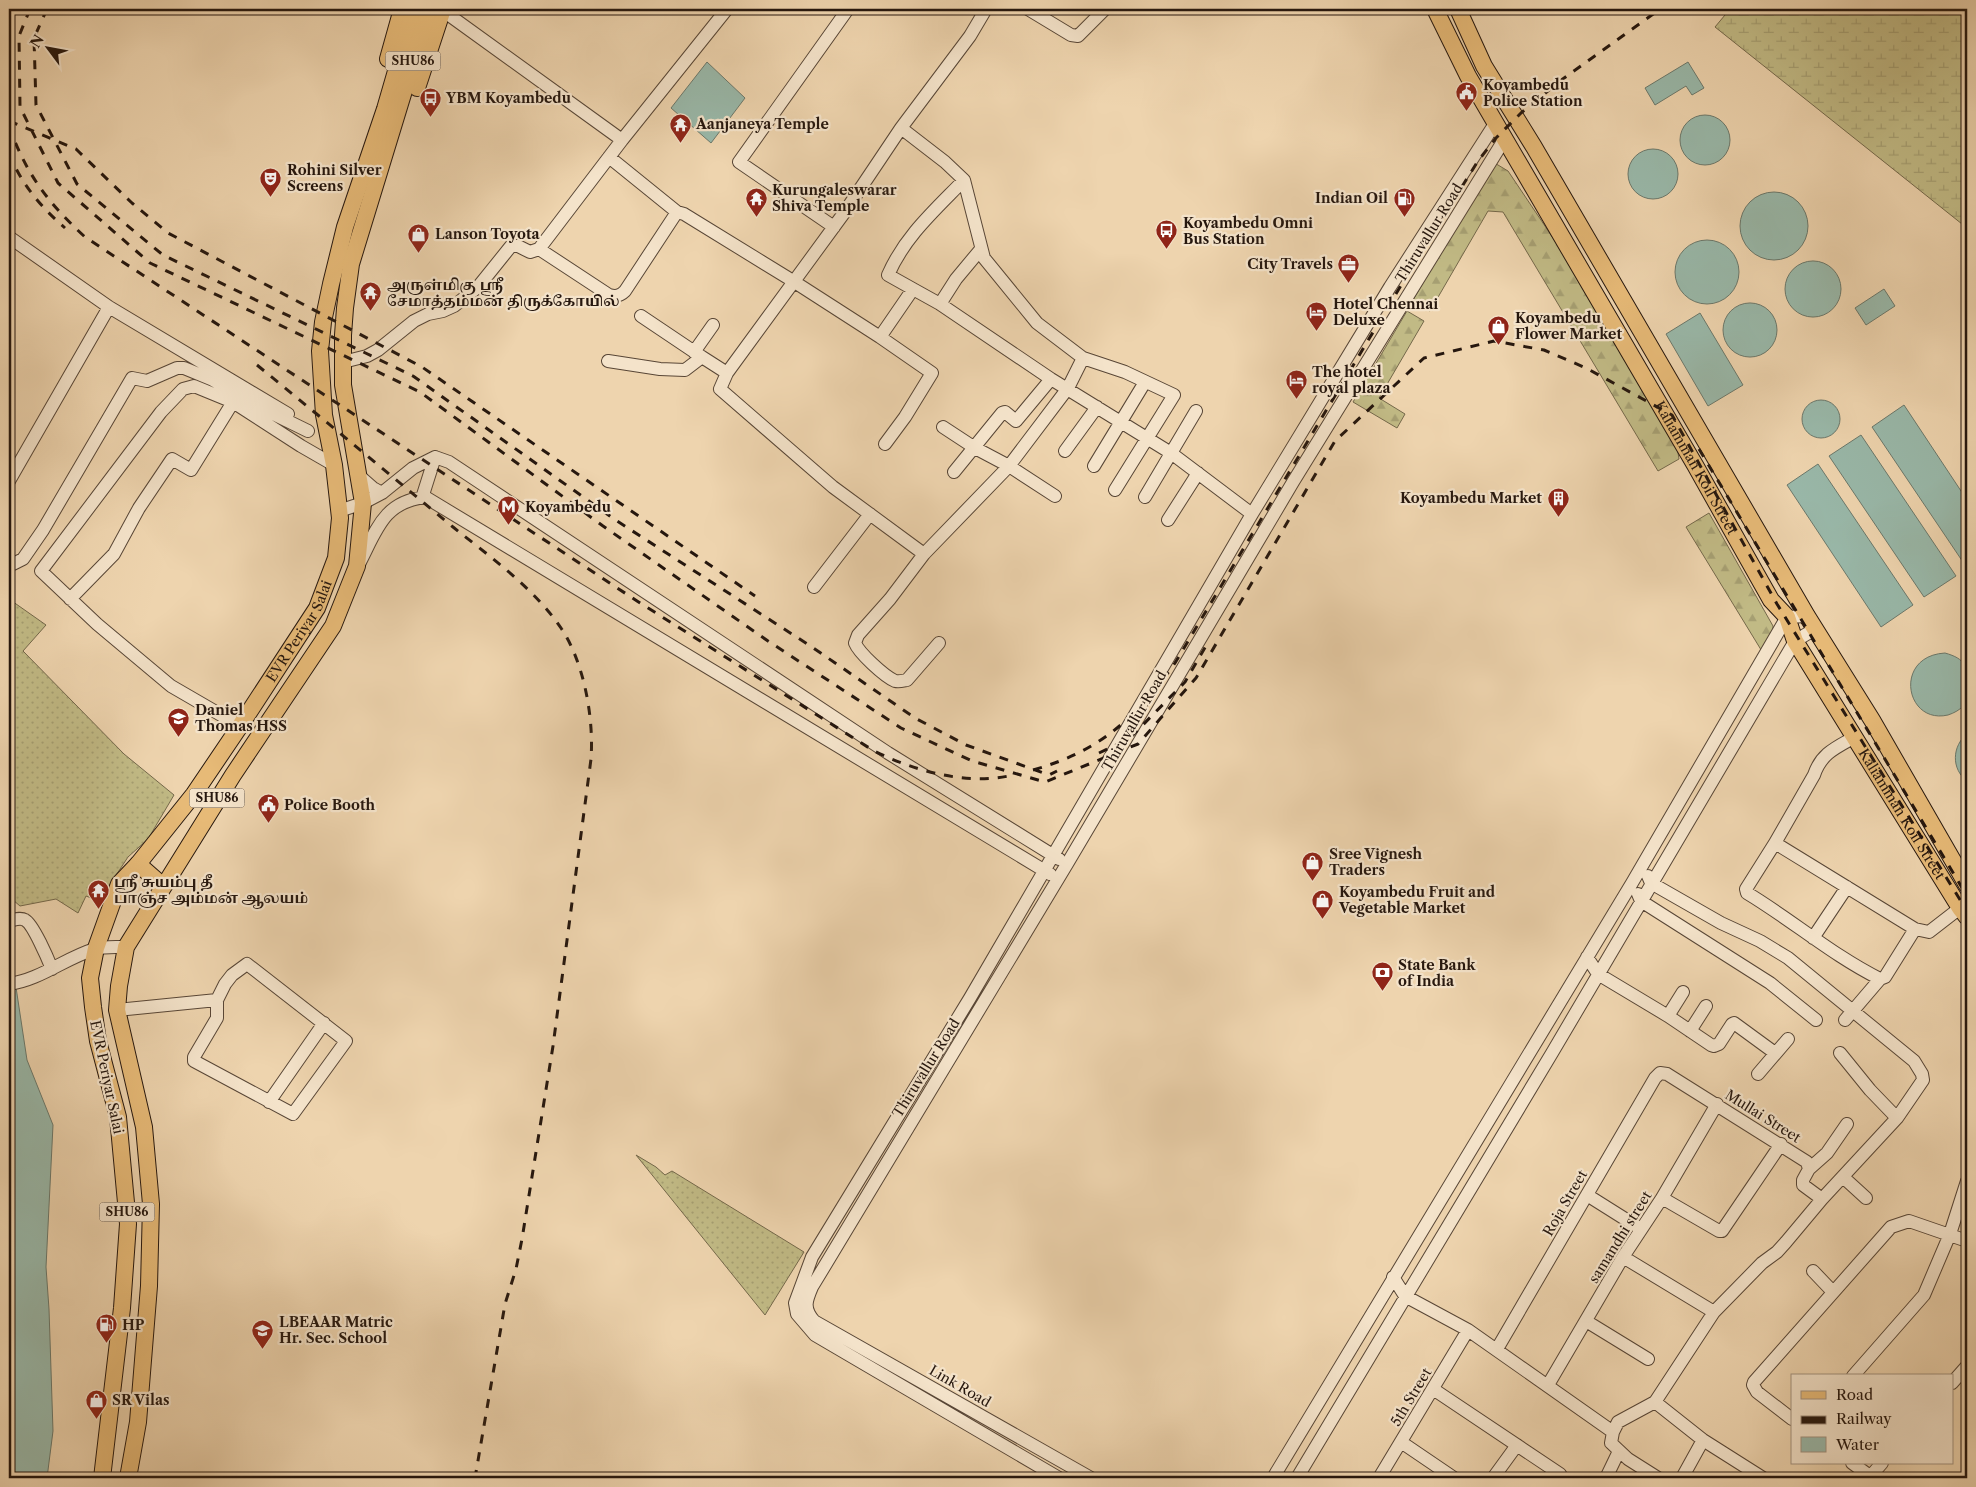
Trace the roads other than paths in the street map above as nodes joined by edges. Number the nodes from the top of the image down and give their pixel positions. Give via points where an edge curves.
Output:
1 (402, 9) edge
2 (414, 9) edge
3 (438, 9) edge
4 (727, 9) edge
5 (848, 9) edge
6 (986, 9) edge
7 (1028, 9) edge
8 (1106, 9) edge
9 (1436, 9) edge
10 (1458, 9) edge
11 (392, 111) junction
12 (1496, 122) junction
13 (901, 128) junction
14 (385, 130) junction
15 (622, 140) junction
16 (1504, 140) junction
17 (609, 157) junction
18 (964, 180) junction
19 (677, 212) junction
20 (834, 227) junction
21 (9, 237) edge
22 (539, 249) junction
23 (981, 249) junction
24 (793, 281) junction
25 (913, 289) junction
26 (940, 304) junction
27 (109, 306) junction
28 (641, 316) dead end
29 (713, 325) dead end
30 (880, 338) junction
31 (698, 354) junction
32 (1083, 358) junction
33 (608, 361) dead end
34 (343, 362) junction
35 (727, 373) junction
36 (1052, 378) junction
37 (1145, 382) junction
38 (1068, 388) junction
39 (233, 402) junction
40 (1097, 407) junction
41 (1196, 411) dead end
42 (1122, 423) junction
43 (943, 427) dead end
44 (1147, 439) junction
45 (885, 444) dead end
46 (975, 448) junction
47 (1065, 451) dead end
48 (1170, 453) junction
49 (435, 457) junction
50 (334, 465) junction
51 (1009, 466) junction
52 (1094, 466) dead end
53 (954, 472) dead end
54 (1198, 473) junction
55 (357, 474) junction
56 (9, 481) edge
57 (1115, 490) dead end
58 (382, 493) junction
59 (1055, 496) dead end
60 (422, 498) junction
61 (1145, 498) dead end
62 (363, 503) junction
63 (339, 511) junction
64 (870, 514) junction
65 (1252, 514) junction
66 (1168, 520) dead end
67 (924, 554) junction
68 (9, 563) edge
69 (357, 566) junction
70 (814, 587) dead end
71 (70, 599) junction
72 (1787, 617) junction
73 (1811, 622) junction
74 (1795, 641) junction
75 (939, 643) dead end
76 (240, 726) junction
77 (1853, 738) junction
78 (1775, 843) junction
79 (1052, 855) junction
80 (138, 864) junction
81 (1068, 864) junction
82 (1642, 865) junction
83 (1044, 871) junction
84 (1058, 879) junction
85 (1632, 883) junction
86 (1652, 883) junction
87 (1967, 885) edge
88 (163, 886) junction
89 (1847, 887) junction
90 (1641, 901) junction
91 (1963, 913) edge
92 (9, 921) edge
93 (1915, 929) junction
94 (1813, 938) junction
95 (126, 947) junction
96 (96, 948) junction
97 (1587, 957) junction
98 (52, 969) junction
99 (1598, 974) junction
100 (1880, 979) junction
101 (14, 983) edge
102 (1683, 992) dead end
103 (216, 1000) junction
104 (1706, 1006) dead end
105 (117, 1010) junction
106 (1668, 1016) junction
107 (1849, 1016) junction
108 (1816, 1020) dead end
109 (324, 1023) junction
110 (1690, 1031) junction
111 (1788, 1039) dead end
112 (1775, 1053) junction
113 (1840, 1053) dead end
114 (1660, 1074) joint
115 (1758, 1074) dead end
116 (269, 1102) junction
117 (1717, 1104) junction
118 (1897, 1118) junction
119 (1847, 1124) dead end
120 (1781, 1144) junction
121 (1809, 1169) junction
122 (1843, 1178) junction
123 (1967, 1182) edge
124 (1587, 1195) junction
125 (1662, 1198) junction
126 (1866, 1198) dead end
127 (1822, 1199) junction
128 (1641, 1229) junction
129 (1950, 1234) junction
130 (1967, 1241) edge
131 (1623, 1257) junction
132 (1813, 1271) dead end
133 (1393, 1277) junction
134 (1833, 1292) junction
135 (1405, 1296) junction
136 (1714, 1312) junction
137 (1586, 1320) junction
138 (814, 1321) joint
139 (1468, 1330) junction
140 (1497, 1349) junction
141 (1648, 1359) dead end
142 (1967, 1366) edge
143 (1855, 1374) edge
144 (1954, 1381) edge
145 (1548, 1386) junction
146 (1433, 1389) junction
147 (1655, 1402) junction
148 (1791, 1418) edge
149 (1613, 1432) junction
150 (1702, 1440) junction
151 (1401, 1442) junction
152 (1517, 1445) junction
153 (1618, 1451) junction
154 (1853, 1464) edge
155 (1881, 1464) edge
156 (1759, 1477) edge
157 (1869, 1477) edge
158 (102, 1478) edge
159 (128, 1478) edge
160 (1060, 1478) edge
161 (1091, 1478) edge
162 (1273, 1478) edge
163 (1297, 1478) edge
164 (1379, 1478) edge
165 (1454, 1478) edge
166 (1493, 1478) edge
167 (1562, 1478) edge
168 (1606, 1478) edge
169 (1658, 1478) edge
170 (1682, 1478) edge

1 - 14 main road via 375,106 375,116
2 - 11 main road, SHU86
3 - 11 main road, SHU86
3 - 14 main road via 407,116
3 - 15 street
4 - 15 street
5 - 20 street via 739,162
6 - 13 street via 970,36
7 - 8 street via 1071,36 1078,36
9 - 12 main road, Kaliamman Koil Street via 1468,76
10 - 73 main road, Kaliamman Koil Street via 1484,66
11 - 14 main road, SHU86
12 - 16 main road, Kaliamman Koil Street
12 - 65 street via 1390,287
13 - 18 street
13 - 20 street
14 - 34 main road, EVR Periyar Salai / SHU86 via 352,264
14 - 50 main road, EVR Periyar Salai / SHU86 via 345,227 323,322 320,351 324,415
15 - 17 street
16 - 72 main road, Kaliamman Koil Street via 1771,600
16 - 81 street, Thiruvallur Road via 1288,490
17 - 19 street
17 - 22 street
18 - 23 street
18 - 25 street via 920,224 893,264 888,275
19 - 22 street via 625,291 615,297
19 - 24 street
20 - 24 street
21 - 27 street
22 - 34 street via 530,252 512,246 478,287 454,306 414,321 367,356
23 - 26 street
23 - 32 street via 984,258 1037,323
24 - 30 street
24 - 35 street
25 - 26 street
25 - 30 street
26 - 36 street
27 - 56 street
27 - 68 street via 307,428 184,368 147,381 132,378 43,530 23,559
28 - 31 street
29 - 31 street
30 - 45 street via 932,373
31 - 33 street via 685,370
31 - 35 street
32 - 37 street
32 - 38 street
34 - 55 main road, EVR Periyar Salai / SHU86 via 343,385
35 - 64 street via 720,389
36 - 38 street
36 - 46 street via 1016,421 1002,413
37 - 42 street
37 - 44 street via 1174,395
38 - 40 street
38 - 51 street
39 - 50 street
39 - 71 street via 191,470 172,459 139,508 114,554
39 - 71 street via 194,386 183,390 161,412 41,571
40 - 42 street
40 - 47 street
41 - 48 street
42 - 44 street
42 - 52 street
43 - 46 street
44 - 48 street
44 - 57 street
46 - 51 street
46 - 53 street
48 - 54 street
48 - 61 street
49 - 58 street via 413,468
49 - 60 street
49 - 79 street via 448,462 888,753
50 - 63 main road, EVR Periyar Salai / SHU86
51 - 59 street
51 - 67 street
54 - 65 street
54 - 66 street
55 - 58 street
55 - 62 main road, EVR Periyar Salai / SHU86
58 - 62 street
60 - 69 street via 398,504 381,521
60 - 83 street via 545,568
62 - 63 street
62 - 69 main road, EVR Periyar Salai / SHU86
63 - 76 main road, EVR Periyar Salai / SHU86 via 336,558 317,608
64 - 67 street
64 - 70 street
65 - 79 street
67 - 75 street via 858,634 855,643 874,665 900,682 906,680
69 - 88 main road, EVR Periyar Salai / SHU86 via 333,626
71 - 76 street via 171,686
72 - 73 street
72 - 74 main road, Kaliamman Koil Street
72 - 82 street
73 - 74 street
73 - 87 main road, Kaliamman Koil Street
74 - 77 main road, Kaliamman Koil Street
74 - 86 street
76 - 80 main road, EVR Periyar Salai / SHU86 via 194,794
77 - 78 street via 1828,751
77 - 91 main road, Kaliamman Koil Street
78 - 89 street
78 - 94 street via 1746,892
79 - 81 street
79 - 83 street
80 - 88 main road
80 - 96 main road, EVR Periyar Salai / SHU86 via 119,884
81 - 84 street, Thiruvallur Road
82 - 85 street
82 - 86 street
83 - 84 street
83 - 160 street via 812,1257 795,1303 797,1314 815,1335
84 - 138 street, Thiruvallur Road via 812,1288 805,1306
85 - 90 street
85 - 97 street
86 - 90 street
86 - 107 street via 1788,958
88 - 95 main road, EVR Periyar Salai / SHU86
89 - 93 street
89 - 94 street
90 - 99 street
90 - 108 street via 1770,982
91 - 93 street via 1929,932
92 - 98 street via 19,918 28,922
93 - 100 street via 1888,974
94 - 100 street
95 - 96 street
95 - 105 main road, EVR Periyar Salai / SHU86
96 - 98 street
96 - 158 main road, EVR Periyar Salai / SHU86 via 90,978 93,1007 98,1041 118,1117 128,1224 122,1308
97 - 99 street
97 - 133 street
98 - 101 street
99 - 106 street
99 - 135 street
100 - 107 street
102 - 106 street
103 - 105 street
103 - 109 street via 228,979 247,964
103 - 116 street via 217,1018 194,1061
104 - 110 street
105 - 159 main road, EVR Periyar Salai / SHU86 via 144,1127 151,1204 149,1286 138,1422
106 - 110 street
107 - 118 street via 1914,1061 1922,1074 1923,1080
109 - 116 street
109 - 116 street via 346,1042 294,1114
110 - 112 street via 1714,1046 1734,1023
111 - 112 street
112 - 115 street
113 - 118 street
114 - 117 street, Mullai Street via 1667,1074
114 - 124 street, Roja Street
117 - 120 street, Mullai Street
117 - 125 street, samandhi street
118 - 122 street
119 - 121 street via 1826,1153
120 - 121 street, Mullai Street via 1807,1162
120 - 125 street via 1720,1232
121 - 127 street via 1803,1185
122 - 126 street
122 - 127 street
123 - 129 street
124 - 128 street
124 - 140 street, Roja Street
125 - 128 street, samandhi street
127 - 136 street via 1777,1252
128 - 131 street, samandhi street
129 - 130 street
129 - 134 street via 1909,1221 1898,1223
129 - 143 street via 1924,1295
131 - 136 street
131 - 137 street, samandhi street
132 - 134 street
133 - 135 street
133 - 162 street
134 - 148 street via 1753,1385 1757,1392
135 - 139 street
135 - 163 street
136 - 147 street
137 - 141 street
137 - 145 street, samandhi street
138 - 161 street, Link Road
139 - 140 street
139 - 146 street, 5th Street
140 - 145 street
142 - 144 street
145 - 149 street
146 - 151 street, 5th Street
146 - 152 street
147 - 149 street via 1618,1422
147 - 150 street
149 - 153 street via 1611,1443
150 - 156 street
150 - 170 street
151 - 164 street, 5th Street
151 - 165 street
152 - 166 street
152 - 167 street
153 - 168 street
153 - 169 street
154 - 157 street
155 - 157 street

